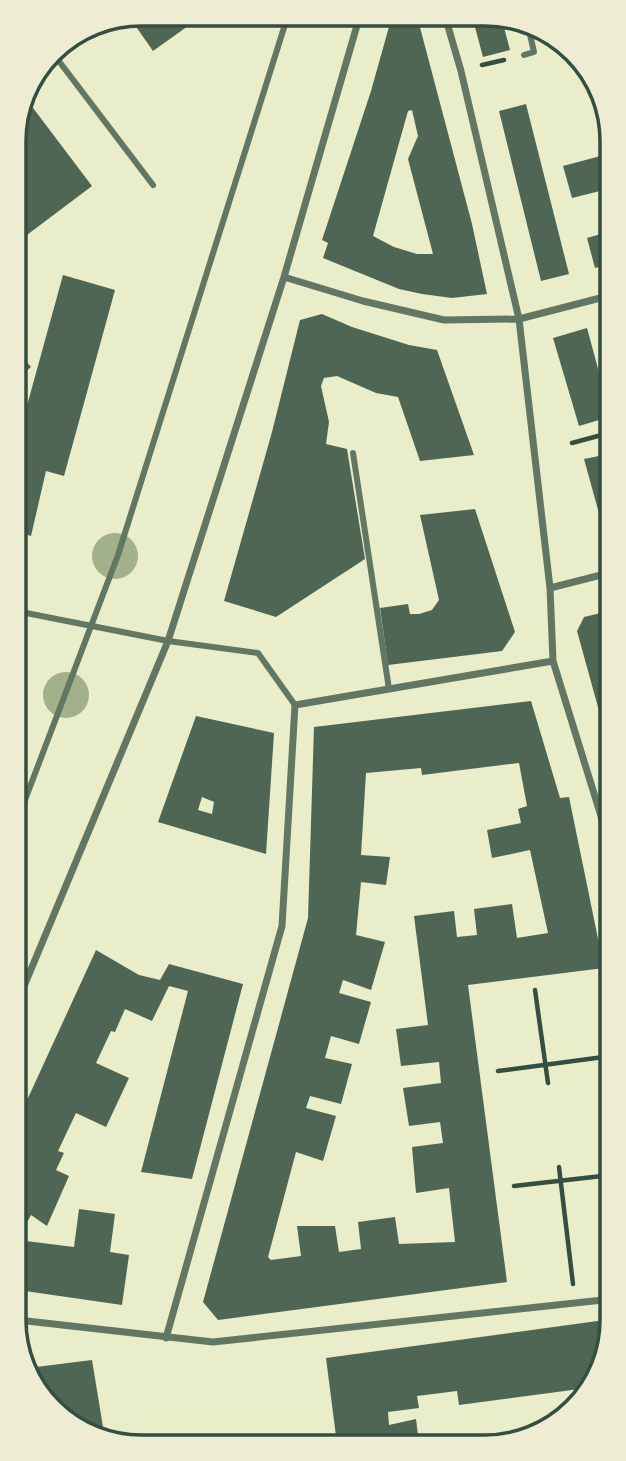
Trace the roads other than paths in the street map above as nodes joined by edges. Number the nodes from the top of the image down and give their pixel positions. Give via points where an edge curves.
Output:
1 (285, 26) edge
2 (357, 26) edge
3 (448, 26) edge
4 (530, 36) edge
5 (524, 55) road end
6 (59, 61) edge
7 (153, 184) dead end
8 (284, 277) junction
9 (600, 298) edge
10 (519, 319) junction
11 (353, 453) dead end
12 (600, 575) edge
13 (550, 588) junction
14 (26, 613) edge
15 (93, 625) junction
16 (167, 641) junction
17 (553, 661) junction
18 (389, 689) junction
19 (295, 705) junction
20 (26, 796) edge
21 (600, 813) edge
22 (26, 981) edge
23 (600, 1300) edge
24 (26, 1321) edge
25 (166, 1338) junction

1 - 15 street
2 - 8 street
3 - 10 street
4 - 5 street via 534,52
6 - 7 street
8 - 10 street via 444,320
8 - 16 street
9 - 10 street
10 - 13 street
11 - 18 street
12 - 13 street
13 - 17 street
14 - 15 street
15 - 16 street
15 - 20 street
16 - 19 street via 258,653
16 - 22 street
17 - 18 street
17 - 21 street
18 - 19 street
19 - 25 street via 282,926
23 - 25 street via 213,1342
24 - 25 street

